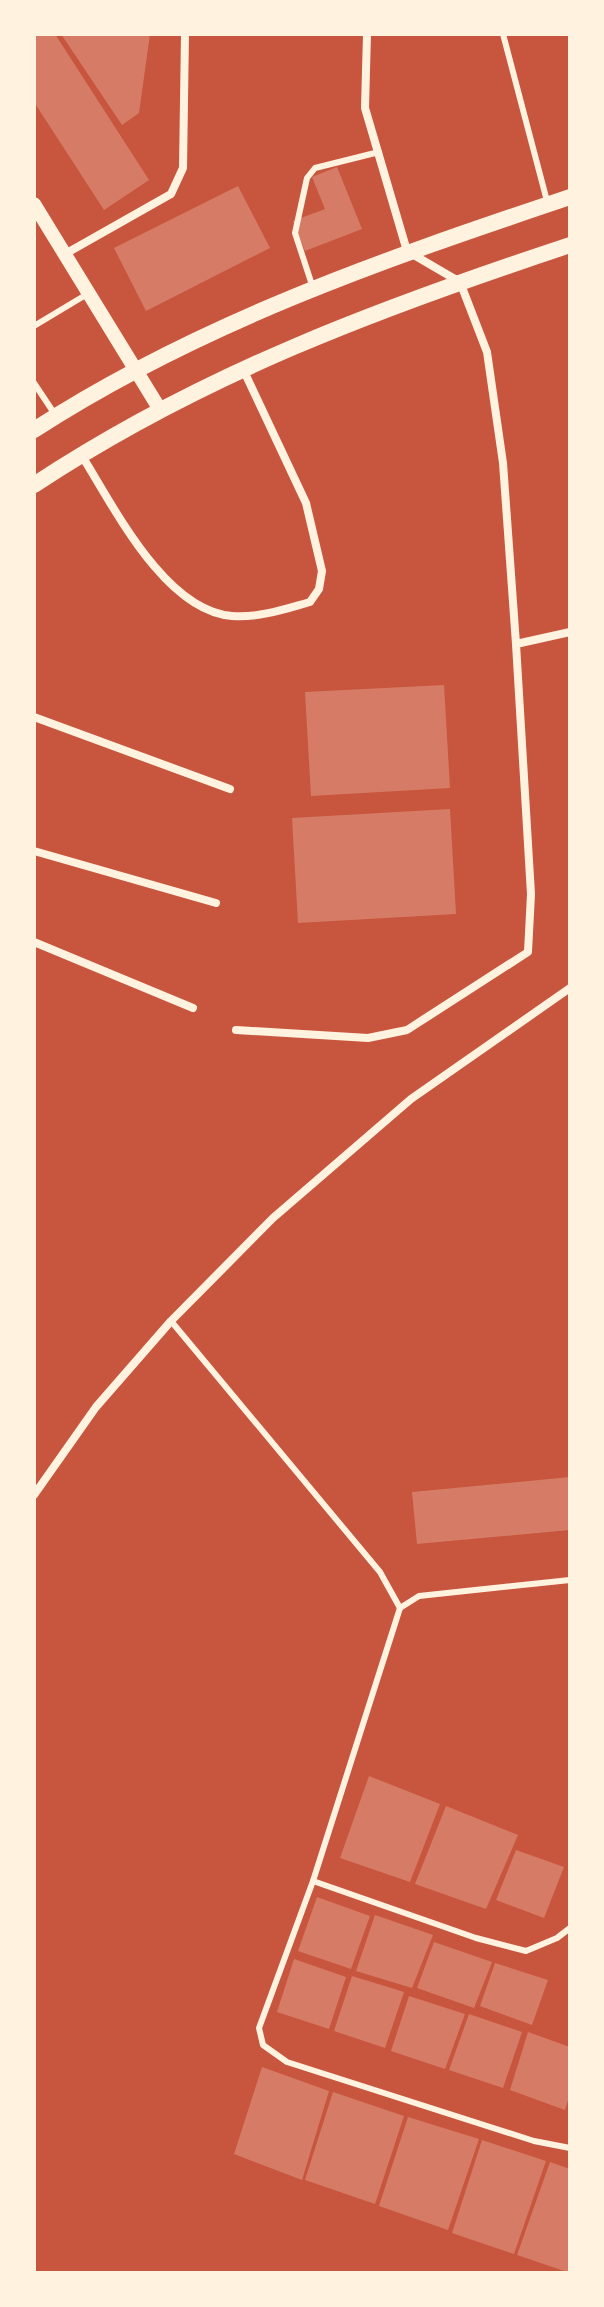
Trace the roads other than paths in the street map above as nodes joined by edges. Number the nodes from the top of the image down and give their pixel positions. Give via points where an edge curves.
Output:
1 (185, 34) edge
2 (367, 34) edge
3 (503, 34) edge
4 (379, 152) junction
5 (570, 197) edge
6 (34, 204) edge
7 (548, 205) junction
8 (570, 245) edge
9 (407, 251) junction
10 (65, 254) junction
11 (460, 282) junction
12 (313, 288) junction
13 (89, 292) junction
14 (34, 326) edge
15 (242, 368) junction
16 (138, 369) junction
17 (34, 383) edge
18 (159, 408) junction
19 (56, 416) junction
20 (34, 430) edge
21 (81, 454) junction
22 (34, 485) edge
23 (570, 632) edge
24 (516, 644) junction
25 (34, 717) edge
26 (230, 789) dead end
27 (34, 851) edge
28 (216, 903) dead end
29 (34, 942) edge
30 (570, 988) edge
31 (193, 1008) dead end
32 (236, 1030) dead end
33 (171, 1321) junction
34 (34, 1495) edge
35 (570, 1580) edge
36 (400, 1608) junction
37 (313, 1881) junction
38 (570, 1928) edge
39 (570, 2148) edge

1 - 10 street via 183,168 171,194
2 - 4 street via 365,108
3 - 7 lane
4 - 9 street
4 - 12 lane via 315,168 307,178 295,233
5 - 7 main road
6 - 10 street
7 - 9 main road
8 - 11 main road
9 - 11 street
9 - 12 main road
10 - 13 street
11 - 15 main road
11 - 24 street via 487,352 503,463
12 - 16 main road
13 - 14 lane
13 - 16 street
15 - 18 main road
15 - 21 street via 306,503 322,571 310,602 267,614 231,616 182,595 150,559
16 - 18 street
16 - 19 main road
17 - 19 lane
18 - 21 main road
19 - 20 main road
21 - 22 main road
23 - 24 street
24 - 32 street via 531,894 528,952 407,1030 368,1038
25 - 26 street
27 - 28 street
29 - 31 street
30 - 33 street via 411,1099 273,1218
33 - 34 street via 96,1407
33 - 36 lane via 380,1572
35 - 36 lane via 419,1596
36 - 37 lane
37 - 38 lane via 526,1951
37 - 39 lane via 259,2028 263,2045 287,2062

